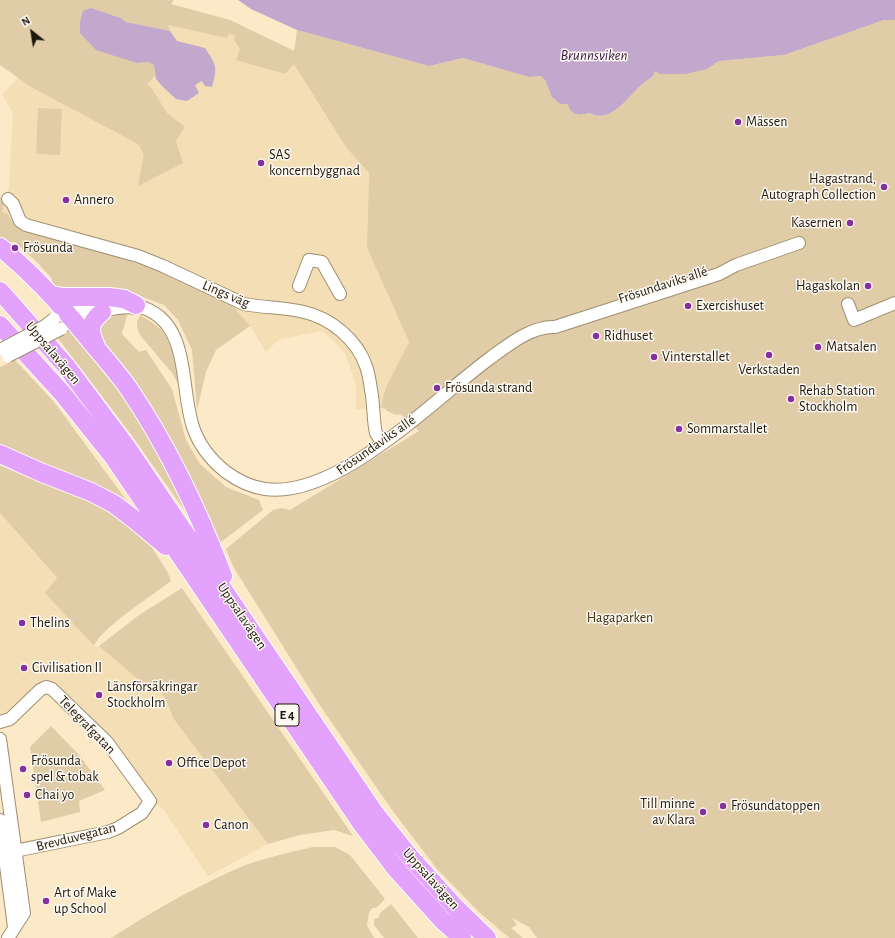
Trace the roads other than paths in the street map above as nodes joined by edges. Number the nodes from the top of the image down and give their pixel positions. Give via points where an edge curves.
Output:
1 (8, 199) dead end
2 (798, 243) dead end
3 (0, 248) edge
4 (299, 286) dead end
5 (0, 291) edge
6 (340, 294) dead end
7 (52, 295) junction
8 (895, 303) edge
9 (848, 304) dead end
10 (142, 308) junction
11 (102, 312) junction
12 (64, 321) junction
13 (0, 325) edge
14 (98, 351) junction
15 (3, 353) edge
16 (383, 443) junction
17 (0, 454) edge
18 (181, 558) junction
19 (233, 603) junction
20 (0, 722) edge
21 (0, 738) edge
22 (150, 801) joint
23 (0, 820) edge
24 (7, 853) edge
25 (396, 869) junction
26 (8, 938) edge
27 (445, 938) edge
28 (462, 938) edge
29 (487, 938) edge

1 - 16 street, Lings väg via 20,221 26,225 138,256 244,304 304,312 327,321 354,344 366,366 372,392 376,432
2 - 16 street, Frösundaviks allé via 736,265 719,274 556,327 537,329 492,356
3 - 7 highway via 21,264
4 - 6 street via 309,260 322,262
5 - 19 highway, Uppsalavägen / E 4 via 75,378 128,449
7 - 10 highway via 124,299
7 - 12 highway
8 - 9 street via 854,320
10 - 11 street via 109,309
10 - 12 street via 125,304 95,305
10 - 16 street, Frösundaviks allé via 159,317 177,341 193,427 198,438 212,459 238,479 263,489 290,490 333,475
11 - 12 street
11 - 14 highway via 90,328
12 - 14 highway
12 - 15 street, bridge via 45,326
13 - 18 highway, Uppsalavägen / E 4 via 62,393 114,458
14 - 19 highway via 128,388 179,474 209,540
17 - 18 highway via 114,504
18 - 25 highway, Uppsalavägen / E 4 via 361,823
19 - 29 highway, Uppsalavägen / E 4 via 379,817 410,857
20 - 22 street, Telegrafgatan via 10,719 40,690 46,687 52,689 107,742
21 - 24 street
22 - 24 street, Brevduvegatan via 142,813 108,832
23 - 24 street
24 - 26 street via 24,913
25 - 27 highway via 427,920
25 - 28 highway, Uppsalavägen / E 4 via 442,920

